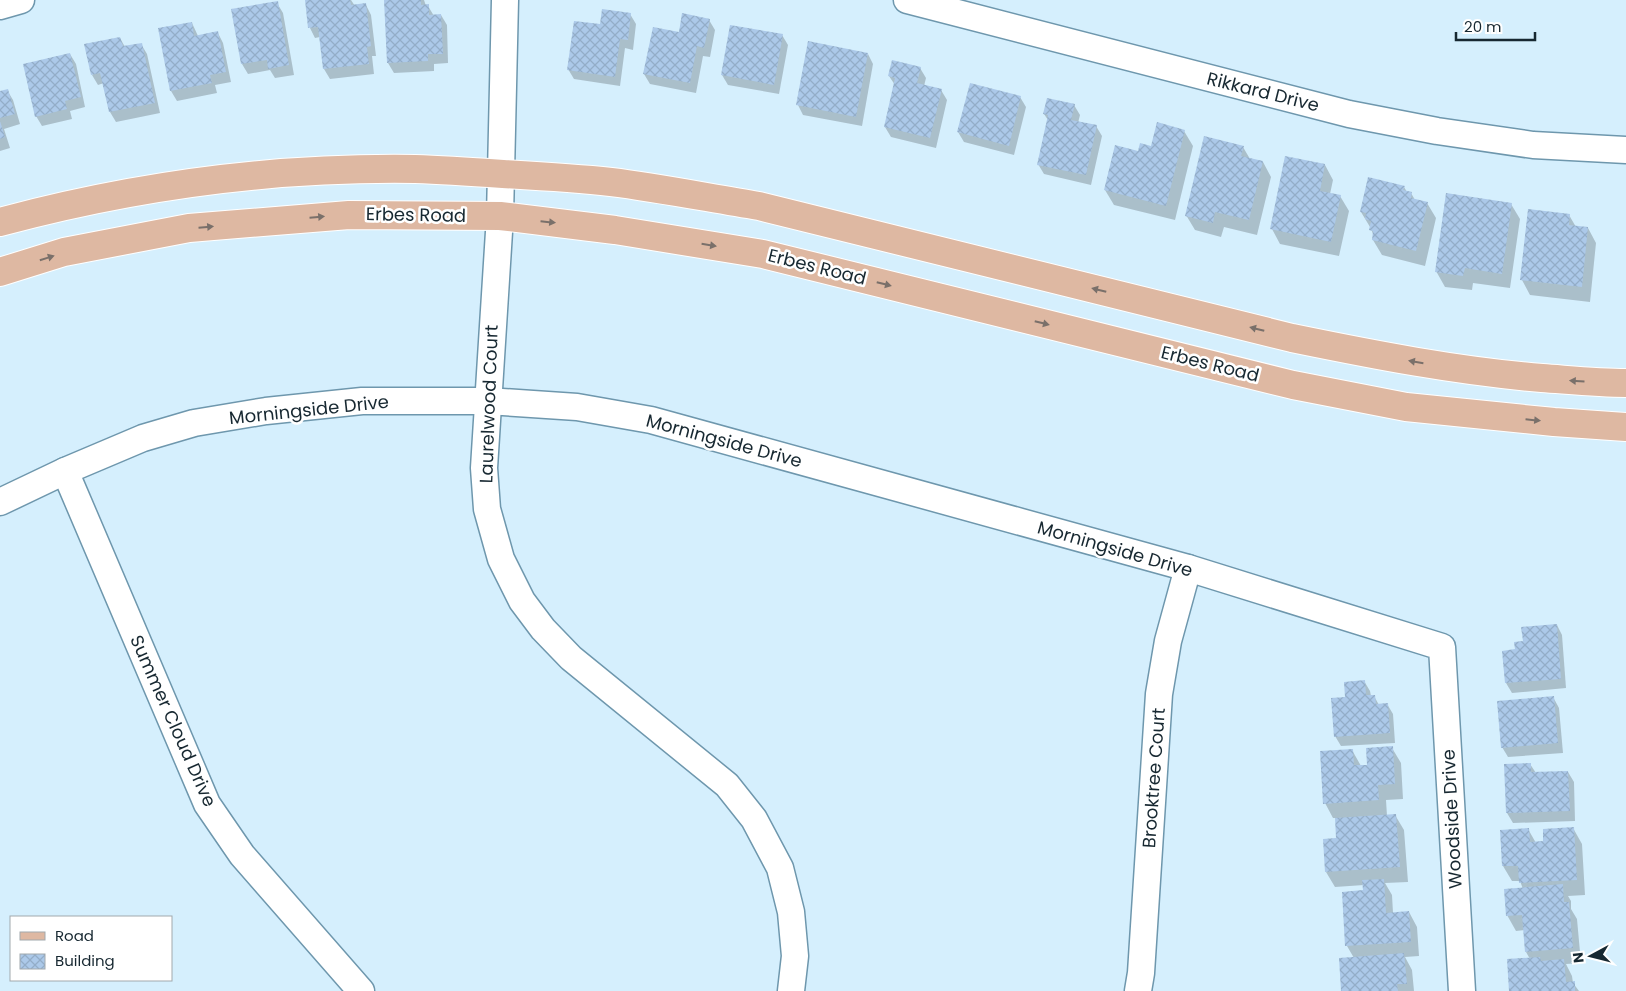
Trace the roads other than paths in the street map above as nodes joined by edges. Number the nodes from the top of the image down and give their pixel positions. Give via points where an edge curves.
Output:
1 (21, 0) edge
2 (505, 0) edge
3 (907, 0) edge
4 (0, 6) edge
5 (1626, 150) edge
6 (501, 174) junction
7 (500, 216) junction
8 (0, 222) edge
9 (0, 272) edge
10 (1626, 383) edge
11 (487, 401) junction
12 (1626, 427) edge
13 (65, 472) junction
14 (0, 502) edge
15 (1188, 568) junction
16 (1442, 647) joint
17 (361, 991) edge
18 (791, 991) edge
19 (1138, 991) edge
20 (1462, 991) edge

1 - 4 street
2 - 6 street, Laurelwood Court
3 - 5 street, Rikkard Drive via 1350,114 1437,132 1533,145
6 - 7 street, Laurelwood Court
6 - 8 main road via 414,169 254,176 90,201
10 -> 6 main road via 1463,370 1381,356 1292,338 759,206 609,182
9 -> 7 main road, Erbes Road via 64,252 190,228 349,214
7 - 11 street, Laurelwood Court
7 -> 12 main road, Erbes Road via 615,230 763,254 1294,385 1406,407
11 - 13 street, Morningside Drive via 362,401 266,411 194,423 143,438
11 - 15 street, Morningside Drive via 577,407 651,420
11 - 18 street, Laurelwood Court via 484,468 487,509 501,559 522,601 571,658 727,785 754,819 780,868 792,912 795,956
13 - 14 street, Morningside Drive
13 - 17 street, Summer Cloud Drive via 207,804 242,855
15 - 16 street, Morningside Drive
15 - 19 street, Brooktree Court via 1168,641 1160,694
16 - 20 street, Woodside Drive

